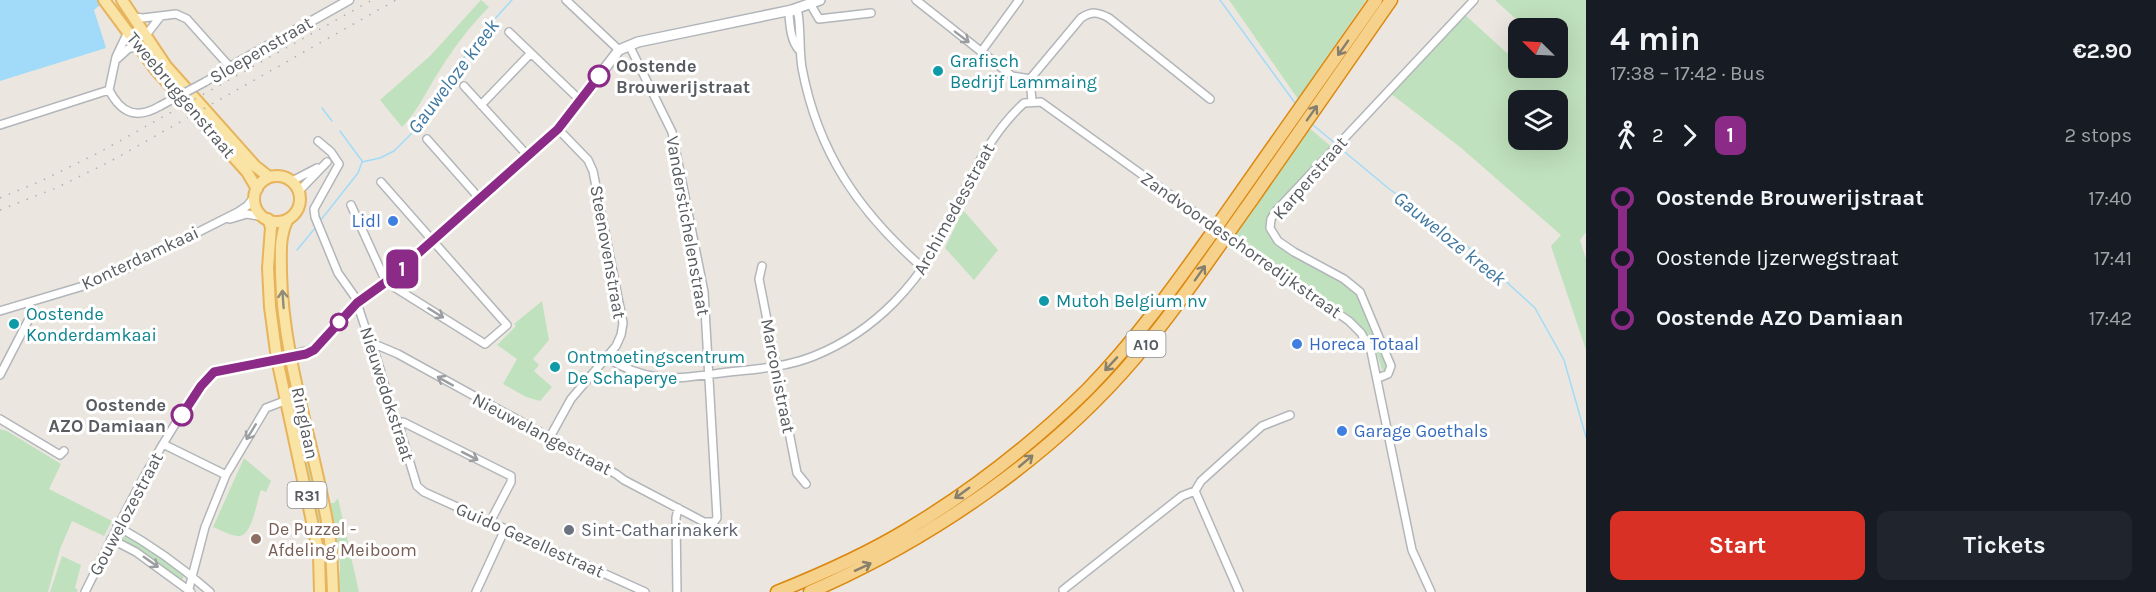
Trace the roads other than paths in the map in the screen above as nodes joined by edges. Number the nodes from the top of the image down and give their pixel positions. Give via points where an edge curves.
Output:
1 (122, 0) edge
2 (349, 0) edge
3 (566, 0) edge
4 (820, 0) edge
5 (916, 0) edge
6 (1020, 0) edge
7 (1376, 0) edge
8 (1391, 0) edge
9 (1474, 0) edge
10 (105, 1) edge
11 (810, 5) junction
12 (792, 10) junction
13 (871, 13) dead end
14 (160, 16) junction
15 (134, 17) junction
16 (509, 32) dead end
17 (129, 34) junction
18 (146, 35) junction
19 (629, 45) junction
20 (138, 46) junction
21 (619, 51) junction
22 (981, 52) junction
23 (531, 53) junction
24 (116, 61) junction
25 (230, 67) junction
26 (1030, 79) junction
27 (464, 86) dead end
28 (109, 90) junction
29 (1210, 99) dead end
30 (581, 100) junction
31 (1032, 101) junction
32 (481, 105) junction
33 (0, 125) edge
34 (558, 129) junction
35 (427, 139) dead end
36 (318, 141) dead end
37 (528, 156) junction
38 (269, 177) junction
39 (292, 181) junction
40 (381, 182) dead end
41 (299, 191) junction
42 (256, 193) junction
43 (480, 199) junction
44 (351, 205) dead end
45 (266, 218) junction
46 (288, 219) junction
47 (210, 225) junction
48 (433, 241) junction
49 (762, 266) dead end
50 (923, 268) junction
51 (386, 282) junction
52 (30, 303) junction
53 (357, 303) junction
54 (0, 311) edge
55 (372, 343) junction
56 (291, 357) junction
57 (606, 357) junction
58 (277, 359) junction
59 (776, 367) junction
60 (0, 375) edge
61 (709, 375) junction
62 (1378, 378) junction
63 (286, 400) junction
64 (1290, 415) dead end
65 (0, 419) edge
66 (400, 423) junction
67 (550, 437) junction
68 (163, 444) junction
69 (64, 451) dead end
70 (226, 475) junction
71 (806, 484) dead end
72 (417, 486) joint
73 (1195, 491) junction
74 (678, 508) junction
75 (490, 522) junction
76 (714, 522) joint
77 (117, 526) junction
78 (505, 529) junction
79 (111, 539) junction
80 (191, 575) junction
81 (1063, 590) dead end
82 (189, 591) edge
83 (85, 592) edge
84 (210, 592) edge
85 (320, 592) edge
86 (333, 592) edge
87 (476, 592) edge
88 (645, 592) edge
89 (677, 592) edge
90 (777, 592) edge
91 (810, 592) edge
92 (1239, 592) edge
93 (1431, 592) edge

1 - 15 main road, Tweebruggenstraat
2 - 25 street, Sloepenstraat
3 - 21 street
4 - 11 main road
5 -> 22 street
6 - 22 street
7 -> 90 highway, A10 via 1173,288 1088,389 999,467 941,508 872,549
91 -> 8 highway, A10 via 881,558 953,515 1062,432 1097,398 1185,295
9 - 62 street, Karperstraat via 1271,219 1274,236 1286,246 1360,292 1391,366 1388,374
10 - 17 main road, Tweebruggenstraat / R31
11 - 12 main road
11 - 13 street via 819,19
12 - 19 main road
12 - 50 street via 798,13 799,50 813,114 835,166 869,215
14 - 15 street
14 - 18 street
14 - 25 street via 176,15 187,20
15 - 18 main road, Tweebruggenstraat
16 - 23 street
17 - 18 street
17 - 20 main road, Tweebruggenstraat / R31
17 - 24 street
18 - 38 main road, Tweebruggenstraat via 184,87
19 - 21 main road
19 - 61 street, Vanderstichelenstraat via 672,132 704,292
20 - 24 street
20 - 42 main road, Tweebruggenstraat / R31 via 247,172
21 - 30 main road
22 - 26 street via 1012,76
23 - 30 street
23 - 32 street
24 - 28 street
25 - 28 street, Sloepenstraat, bridge via 143,113 128,111 116,103
26 - 29 street via 1081,18 1098,12
26 - 31 street
27 - 32 street
28 - 33 street
30 - 34 main road
31 - 50 street, Archimedesstraat via 1017,110 981,156
31 - 62 street, Zandvoordeschorredijkstraat, bridge via 1041,102 1349,321 1371,351
32 - 37 street
34 - 37 main road
34 - 57 street, Steenovenstraat via 588,160 594,177 623,323 616,346
35 - 43 street
36 - 53 street, Nieuwedokstraat via 339,164 314,208 315,217 338,273
37 - 43 main road
38 - 39 main road
38 - 42 main road
39 - 41 main road
39 - 41 street via 327,162
40 - 48 street
41 - 46 main road, R31 via 298,207
42 - 45 main road, R31 via 256,207
42 - 47 street, Konterdamkaai via 247,206
43 - 48 main road
44 - 51 street
45 - 46 main road
45 - 47 street, Konterdamkaai via 247,214
45 - 58 main road, Ringlaan / R31 via 271,226 268,268
56 -> 46 main road, Ringlaan / R31 via 281,268 281,236
47 - 52 street, Konterdamkaai via 90,284
48 - 51 main road
51 -> 48 street via 485,344 507,325
49 - 59 street, Marconistraat via 759,279
50 - 59 street, Archimedesstraat via 886,312 852,337 813,357
51 - 53 main road
52 - 54 street, Konterdamkaai
52 - 60 street via 31,315
53 - 55 street, Nieuwedokstraat
53 - 56 main road via 314,350
55 - 66 street, Nieuwedokstraat via 394,416
67 -> 55 street, Nieuwelangestraat
56 - 58 main road
56 - 86 main road, Ringlaan / R31 via 328,531
57 - 61 street, Archimedesstraat via 650,377
57 - 67 street, Steenovenstraat via 571,399
58 - 63 main road, Ringlaan / R31
58 - 68 street, Gouwelozestraat via 208,376
59 - 61 street, Archimedesstraat
59 - 71 street, Marconistraat via 797,473
61 - 76 street, Vanderstichelenstraat via 717,518
62 - 93 street, Zandvoordeschorredijkstraat via 1412,550
63 -> 70 street via 266,408
63 - 85 main road, Ringlaan / R31 via 319,554
64 - 73 street via 1262,426
65 - 69 street via 54,453 60,455
66 - 72 street, Nieuwedokstraat
66 -> 75 street via 511,476
67 - 74 street, Nieuwelangestraat
68 - 70 street
68 - 77 street, Gouwelozestraat
70 - 80 street
72 - 75 street, Guido Gezellestraat
73 - 81 street via 1182,496
73 - 92 street
74 - 76 street, Nieuwelangestraat via 704,522
74 - 89 street
75 - 78 street, Guido Gezellestraat
77 - 79 street, Gouwelozestraat
77 - 80 street
78 - 87 street
78 - 88 street, Guido Gezellestraat
79 -> 82 street via 144,557
79 - 83 street, Gouwelozestraat
80 - 82 street
80 - 84 street

